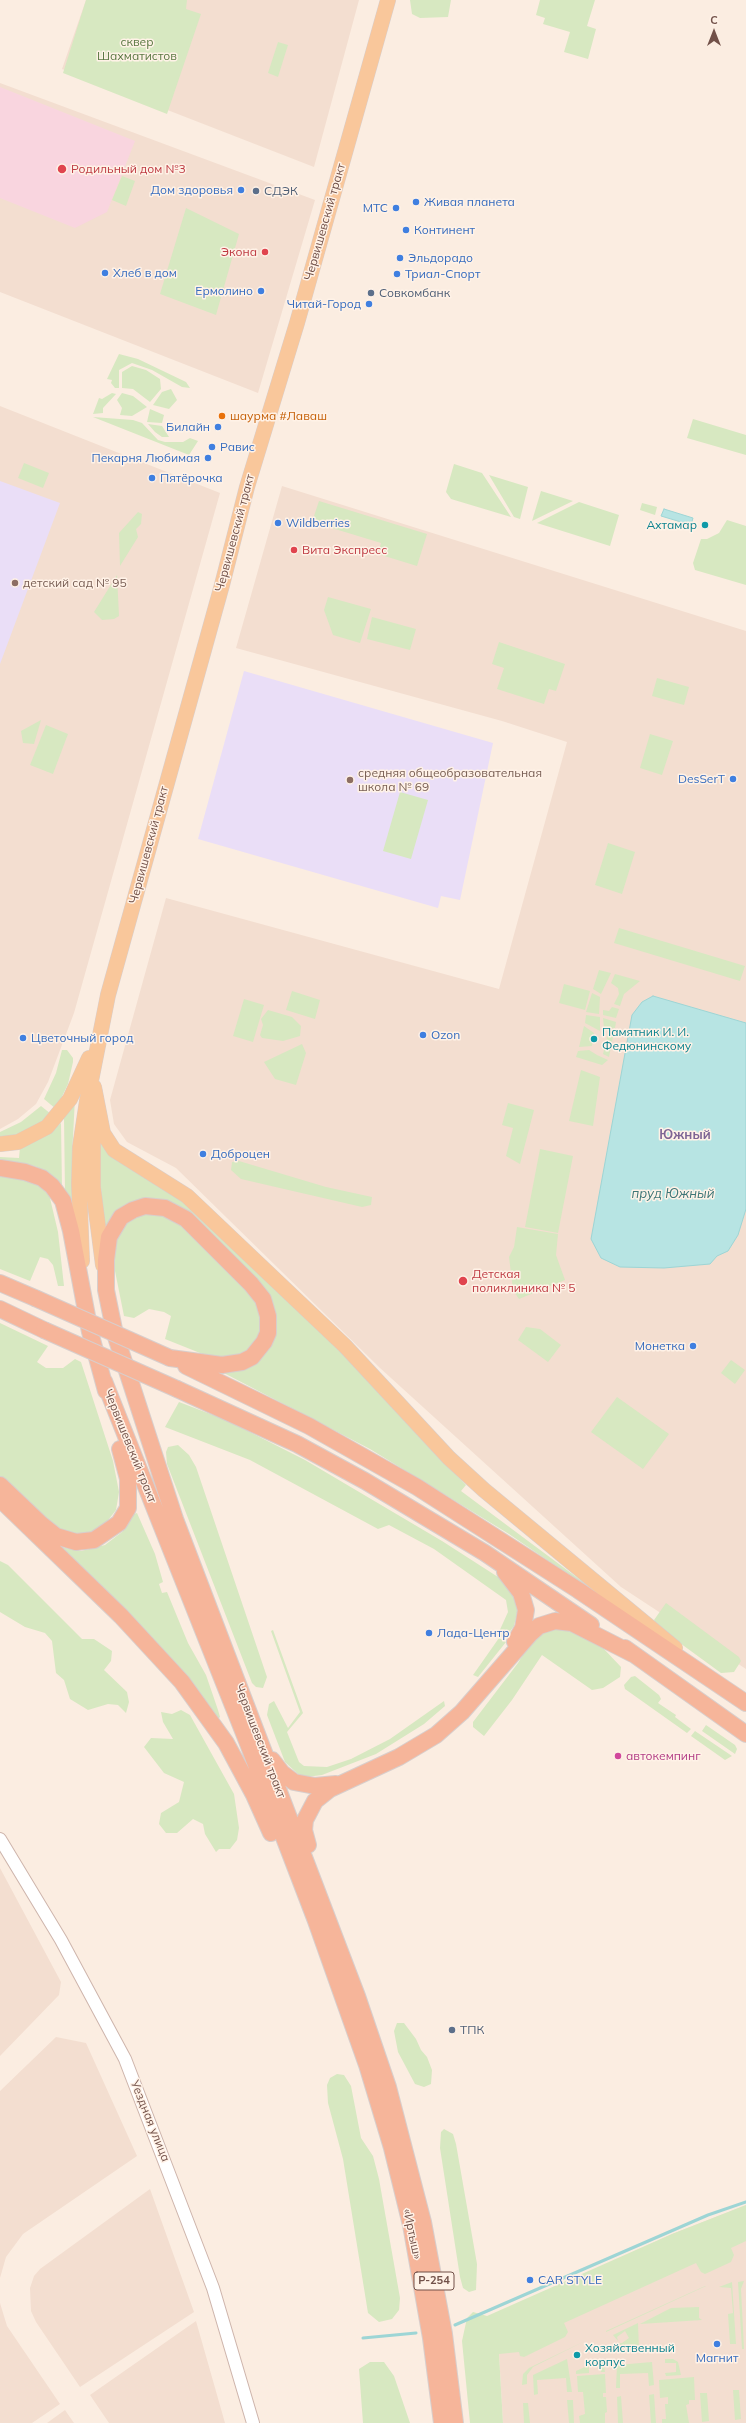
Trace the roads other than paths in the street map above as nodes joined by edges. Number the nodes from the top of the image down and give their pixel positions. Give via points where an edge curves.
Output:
1 (388, 0) edge
2 (100, 1030) junction
3 (93, 1075) junction
4 (0, 1144) edge
5 (0, 1168) edge
6 (0, 1282) edge
7 (106, 1290) junction
8 (84, 1298) junction
9 (2, 1310) edge
10 (170, 1358) junction
11 (104, 1381) junction
12 (0, 1485) edge
13 (0, 1500) edge
14 (485, 1553) junction
15 (633, 1654) junction
16 (504, 1662) junction
17 (715, 1682) junction
18 (746, 1703) edge
19 (255, 1729) junction
20 (746, 1734) edge
21 (341, 1783) junction
22 (0, 1839) edge
23 (362, 2048) junction
24 (388, 2087) junction
25 (253, 2423) edge
26 (442, 2423) edge
27 (455, 2423) edge

1 - 2 main road, Червишевский тракт via 297,323 247,487
2 - 3 main road, Червишевский тракт
2 - 4 main road via 75,1090 58,1116 47,1127 28,1138
3 - 7 main road, Червишевский тракт via 93,1187
3 - 8 main road, Червишевский тракт via 83,1127 80,1161
3 - 17 main road via 100,1124 114,1150 187,1196 345,1346 449,1458
5 - 8 highway via 35,1175 47,1180 57,1191 68,1218
6 - 10 highway, bridge
7 - 10 highway, Червишевский тракт via 106,1260 112,1230 128,1213 152,1206 171,1210 186,1219 259,1293 266,1307 269,1324 264,1342 252,1357 242,1362 222,1365
7 - 19 highway, Червишевский тракт via 117,1341 133,1395 171,1506
8 - 11 highway via 90,1332
9 - 14 highway, bridge via 298,1444
10 - 17 highway via 358,1452 497,1537
11 - 12 highway via 128,1479 128,1508 120,1523 94,1540 66,1540 48,1531
11 - 23 highway, Червишевский тракт via 252,1755
13 - 23 highway via 142,1638 182,1682 213,1722 254,1795 330,1981
14 - 15 highway
14 - 16 highway via 512,1578 525,1606 523,1628
15 - 16 highway via 572,1623 555,1621 539,1626
15 - 20 highway
16 - 21 highway via 467,1707 436,1735 399,1757
17 - 18 highway
19 - 21 highway via 275,1765 288,1779 309,1786
19 - 24 highway, Червишевский тракт via 357,1996
21 - 24 highway via 322,1795 310,1808 304,1820 304,1830 360,1980
22 - 25 street, Уездная улица via 61,1940 125,2059 213,2288
23 - 26 highway, «Иртыш» / Р-254 via 392,2148 411,2225 432,2338
24 - 27 highway, «Иртыш» / Р-254 via 423,2222 444,2334

